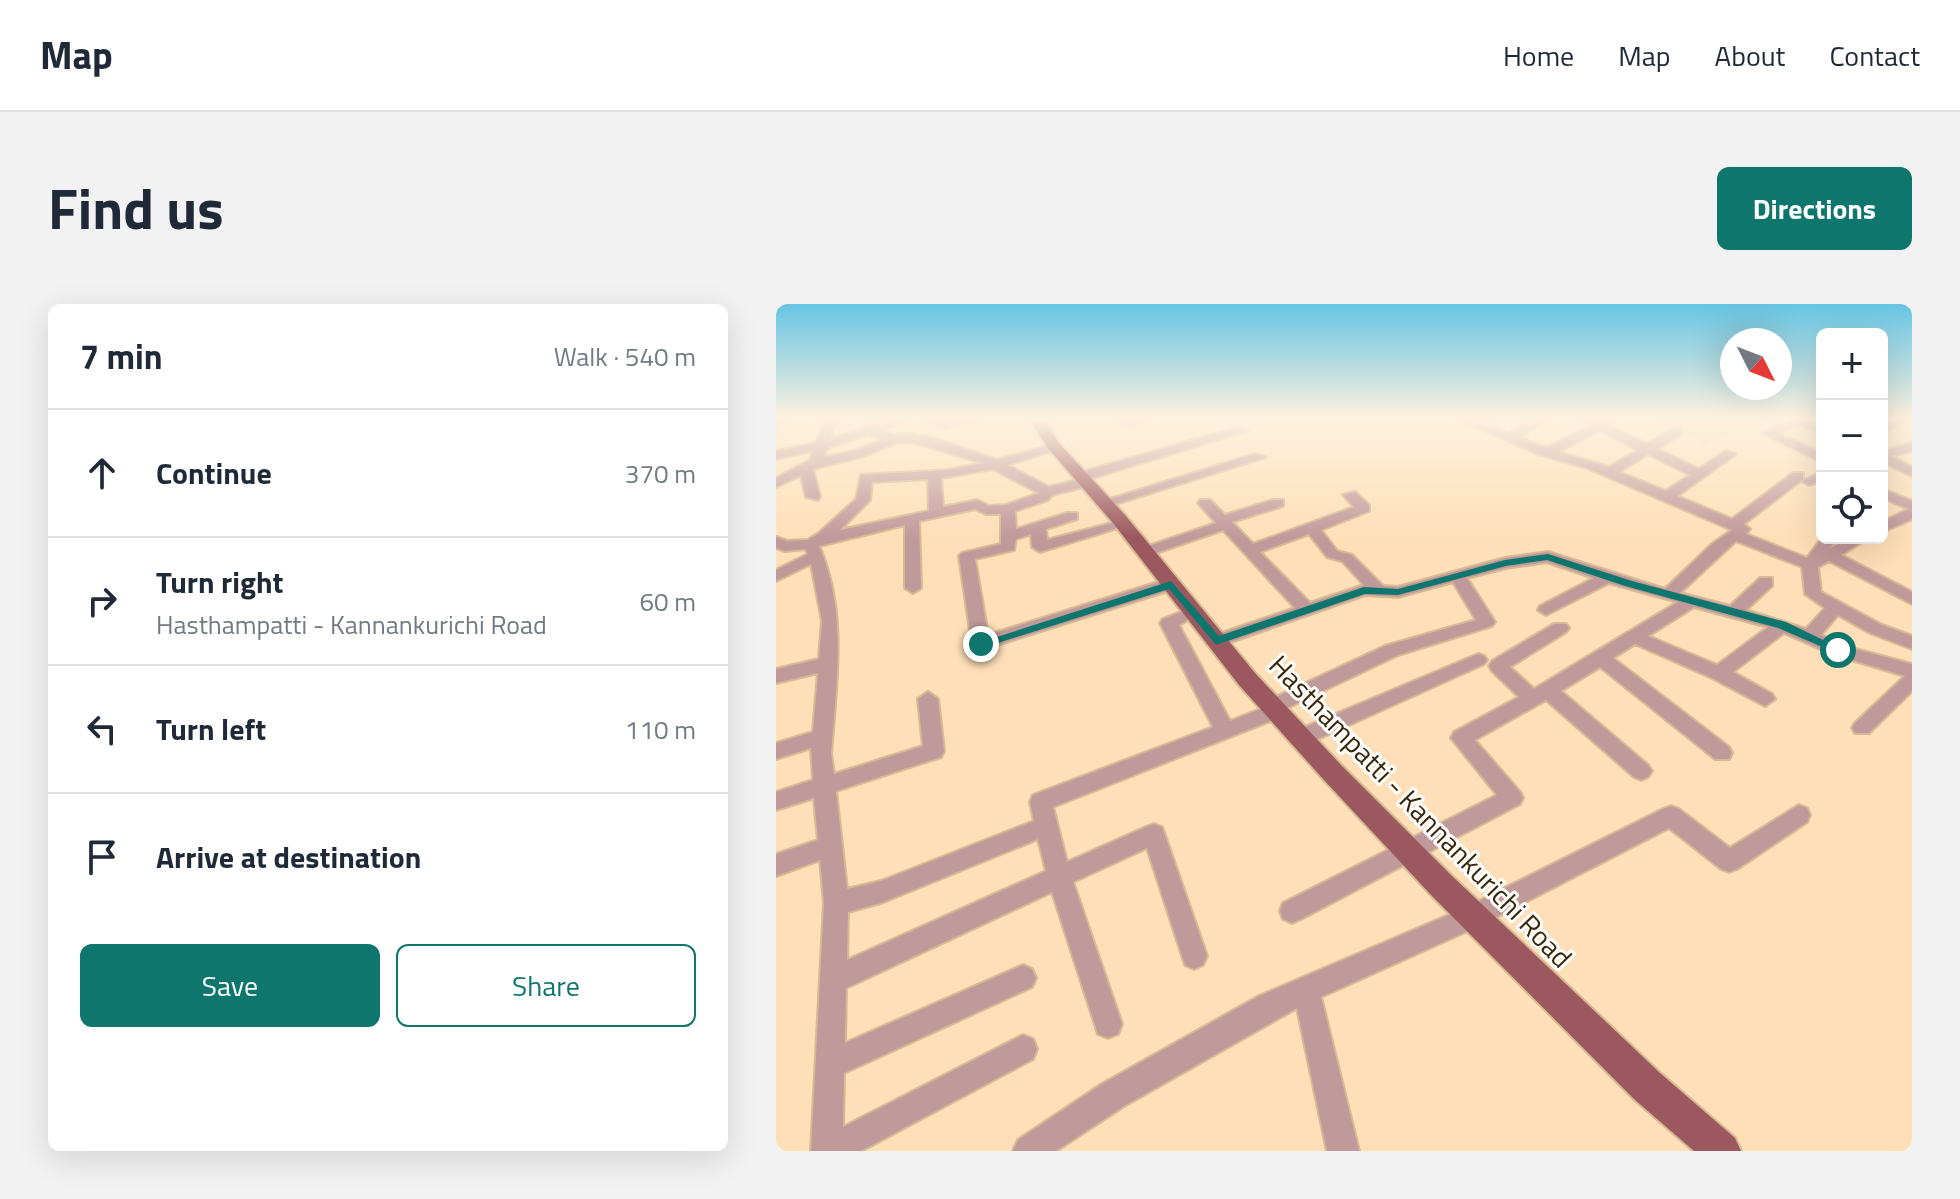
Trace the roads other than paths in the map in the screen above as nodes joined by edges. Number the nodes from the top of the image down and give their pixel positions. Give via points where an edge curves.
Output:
1 (814, 459) edge
2 (836, 459) edge
3 (859, 459) edge
4 (982, 459) edge
5 (1015, 459) edge
6 (1065, 459) edge
7 (1150, 459) edge
8 (1255, 459) edge
9 (1568, 459) edge
10 (1633, 459) edge
11 (1668, 459) edge
12 (1724, 459) edge
13 (1888, 459) edge
14 (811, 464) junction
15 (998, 464) junction
16 (1610, 472) junction
17 (1912, 472) edge
18 (934, 474) junction
19 (1700, 475) junction
20 (866, 478) junction
21 (1809, 478) edge
22 (1084, 479) junction
23 (776, 483) edge
24 (1047, 492) junction
25 (1350, 495) dead end
26 (1888, 496) edge
27 (813, 497) dead end
28 (1667, 497) junction
29 (1104, 503) junction
30 (1205, 503) dead end
31 (1278, 503) dead end
32 (1912, 506) edge
33 (1008, 509) junction
34 (936, 513) junction
35 (1912, 513) edge
36 (1072, 516) dead end
37 (912, 519) junction
38 (1224, 522) junction
39 (1123, 524) junction
40 (1888, 525) edge
41 (1038, 526) junction
42 (1312, 528) junction
43 (1734, 530) junction
44 (1009, 536) junction
45 (776, 542) edge
46 (818, 546) junction
47 (1829, 546) edge
48 (1250, 550) junction
49 (1145, 552) junction
50 (1810, 565) junction
51 (781, 571) edge
52 (1457, 576) junction
53 (1608, 577) junction
54 (1766, 582) dead end
55 (1171, 584) junction
56 (913, 588) dead end
57 (1379, 591) junction
58 (1669, 594) junction
59 (1909, 594) edge
60 (1692, 601) junction
61 (1836, 607) junction
62 (1307, 610) junction
63 (1546, 610) dead end
64 (1193, 612) junction
65 (1733, 612) junction
66 (1782, 625) junction
67 (1560, 628) dead end
68 (1634, 637) junction
69 (1809, 637) junction
70 (1216, 641) junction
71 (1912, 643) edge
72 (1601, 658) junction
73 (1478, 660) dead end
74 (827, 664) junction
75 (1912, 671) edge
76 (1719, 673) junction
77 (776, 676) edge
78 (1912, 680) edge
79 (1541, 694) junction
80 (928, 699) dead end
81 (1765, 699) dead end
82 (1274, 709) junction
83 (1862, 728) dead end
84 (1225, 731) junction
85 (823, 737) junction
86 (1300, 738) junction
87 (776, 751) edge
88 (1722, 753) dead end
89 (1641, 771) dead end
90 (825, 785) junction
91 (776, 801) edge
92 (1799, 815) dead end
93 (1046, 826) junction
94 (830, 846) junction
95 (1408, 851) junction
96 (776, 865) edge
97 (1059, 877) junction
98 (836, 903) junction
99 (1292, 911) dead end
100 (1474, 916) junction
101 (1194, 956) dead end
102 (1023, 978) dead end
103 (833, 980) junction
104 (1306, 989) junction
105 (1108, 1024) dead end
106 (1023, 1049) dead end
107 (829, 1065) junction
108 (828, 1151) edge
109 (1029, 1151) edge
110 (1343, 1151) edge
111 (1722, 1151) edge

1 - 14 street
2 - 14 street
3 - 20 street
4 - 15 street
5 - 15 street
6 - 22 main road, Hasthampatti - Kannankurichi Road
7 - 22 street
8 - 29 street
9 - 16 street
10 - 16 street
11 - 19 street
12 - 19 street
13 - 17 street
14 - 23 street
14 - 27 street
15 - 18 street
15 - 24 street
16 - 28 street
18 - 20 street
18 - 34 street
19 - 28 street
20 - 46 street via 863,500
21 - 43 street
22 - 24 street
22 - 29 main road, Hasthampatti - Kannankurichi Road
24 - 33 street
25 - 42 street via 1364,508
26 - 32 street
28 - 43 street
29 - 39 main road, Hasthampatti - Kannankurichi Road
30 - 38 street
31 - 38 street
33 - 34 street via 986,510 977,504
33 - 44 street
34 - 37 street
35 - 40 street
36 - 41 street
37 - 46 street
37 - 56 street
38 - 48 street
38 - 49 street
39 - 41 street via 1040,547
39 - 49 main road, Hasthampatti - Kannankurichi Road
41 - 44 street
42 - 48 street
42 - 57 street via 1332,554 1347,558
43 - 50 street
43 - 58 street
44 - 55 street via 1009,547 967,556 981,644
45 - 46 street
46 - 51 street
46 - 74 street via 831,621
47 - 50 street
47 - 59 street
48 - 62 street
49 - 55 main road, Hasthampatti - Kannankurichi Road
50 - 61 street via 1813,594
52 - 53 street via 1548,557
52 - 57 street via 1398,592
52 - 82 street via 1486,622 1482,626 1405,645
53 - 58 street
53 - 63 street
54 - 65 street
55 - 64 main road, Hasthampatti - Kannankurichi Road
57 - 62 street via 1364,590
58 - 60 street
60 - 65 street
60 - 68 street
61 - 69 street
61 - 71 street
62 - 70 street
64 - 70 main road, Hasthampatti - Kannankurichi Road
64 - 84 street via 1169,623
65 - 66 street
66 - 69 street
66 - 76 street
67 - 79 street via 1498,666
68 - 72 street
68 - 76 street
69 - 75 street
70 - 82 main road, Hasthampatti - Kannankurichi Road
72 - 79 street
72 - 88 street
73 - 86 street
74 - 77 street
74 - 85 street
76 - 81 street
78 - 83 street
79 - 89 street
79 - 95 street via 1461,738 1512,798
80 - 90 street via 934,751
82 - 84 street
82 - 86 main road, Hasthampatti - Kannankurichi Road
84 - 93 street via 1041,802
85 - 87 street
85 - 90 street
86 - 95 main road, Hasthampatti - Kannankurichi Road
90 - 91 street
90 - 94 street
92 - 100 street via 1729,861 1671,816
93 - 97 street
93 - 98 street via 881,892
94 - 96 street
94 - 98 street
95 - 99 street
95 - 100 main road, Hasthampatti - Kannankurichi Road
97 - 101 street via 1154,834
97 - 103 street
97 - 105 street
98 - 103 street
100 - 104 street
100 - 111 main road, Hasthampatti - Kannankurichi Road via 1647,1086
102 - 107 street
103 - 107 street
104 - 109 street via 1113,1095
104 - 110 street
106 - 108 street
107 - 108 street

